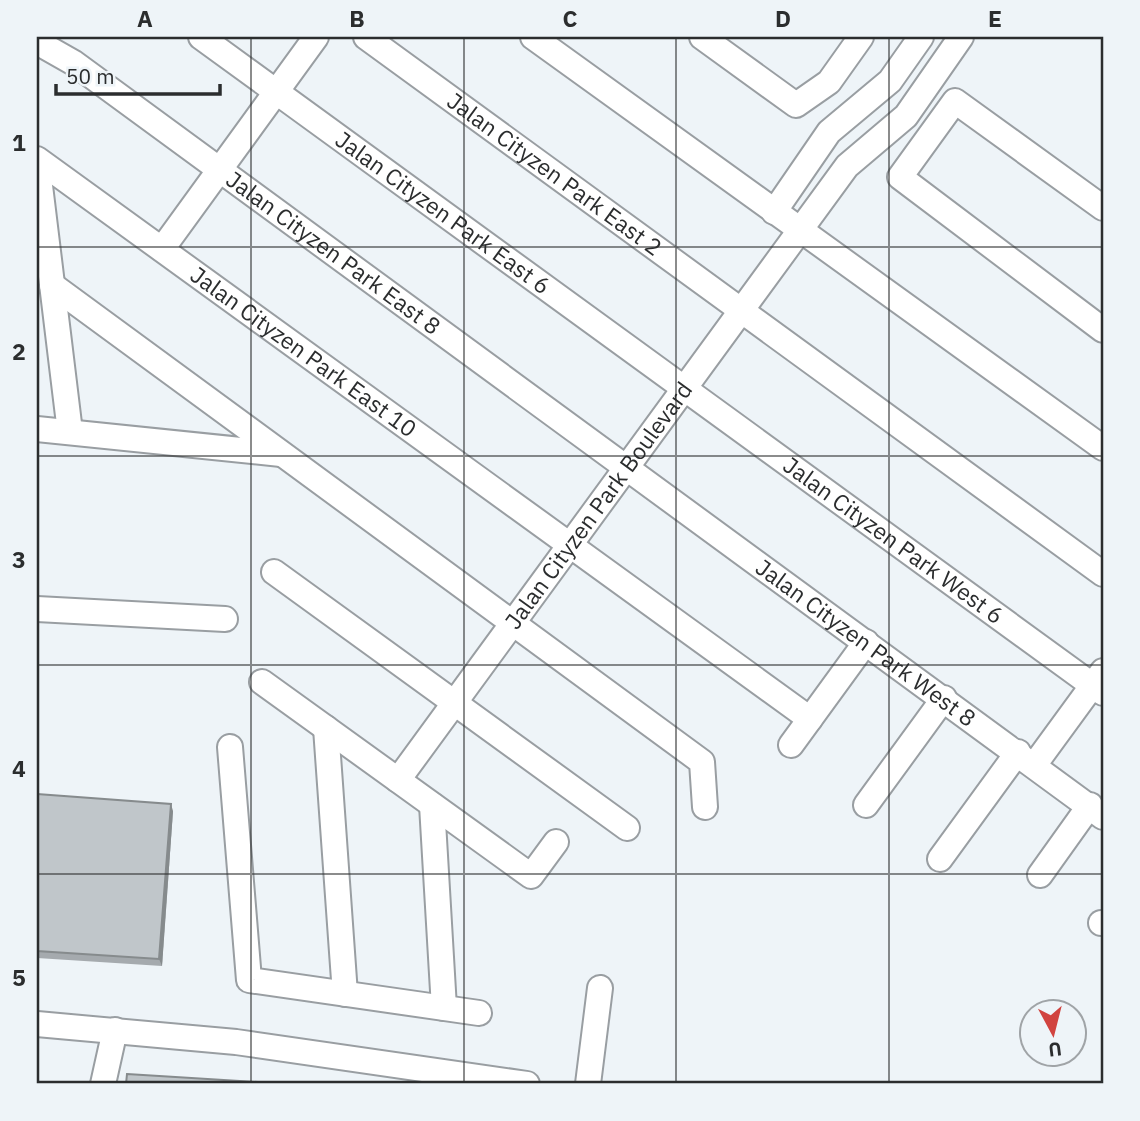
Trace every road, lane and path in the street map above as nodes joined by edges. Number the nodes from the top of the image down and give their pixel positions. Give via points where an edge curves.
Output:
1 (201, 37) edge
2 (316, 37) edge
3 (366, 37) edge
4 (533, 37) edge
5 (702, 37) edge
6 (861, 37) edge
7 (921, 37) edge
8 (961, 37) edge
9 (37, 42) edge
10 (276, 92) junction
11 (37, 160) edge
12 (220, 169) junction
13 (1103, 208) edge
14 (774, 212) junction
15 (799, 231) junction
16 (162, 249) junction
17 (52, 285) junction
18 (741, 310) junction
19 (1103, 330) edge
20 (685, 388) junction
21 (37, 429) edge
22 (70, 432) junction
23 (1103, 448) edge
24 (282, 454) junction
25 (627, 467) junction
26 (570, 545) junction
27 (274, 572) dead end
28 (1103, 574) edge
29 (37, 609) edge
30 (225, 619) dead end
31 (513, 624) junction
32 (866, 642) junction
33 (262, 682) dead end
34 (1100, 683) edge
35 (944, 698) junction
36 (455, 703) junction
37 (810, 719) junction
38 (326, 728) junction
39 (791, 745) dead end
40 (230, 747) dead end
41 (1026, 758) junction
42 (398, 780) junction
43 (432, 805) junction
44 (866, 805) dead end
45 (705, 807) dead end
46 (1097, 811) edge
47 (627, 828) dead end
48 (556, 842) dead end
49 (940, 859) dead end
50 (1040, 875) dead end
51 (600, 988) dead end
52 (345, 994) junction
53 (444, 1008) junction
54 (479, 1013) dead end
55 (37, 1024) edge
56 (115, 1030) junction
57 (103, 1084) edge
58 (527, 1084) edge
59 (588, 1084) edge

1 - 10 street, Jalan Cityzen Park East 6
2 - 10 street
3 - 18 street, Jalan Cityzen Park East 2
4 - 14 street
5 - 6 street via 796,105 829,82
7 - 14 street via 890,81 829,132
8 - 15 street, Jalan Cityzen Park Boulevard via 906,116 847,166
9 - 12 street, Jalan Cityzen Park East 8 via 74,63
10 - 12 street
10 - 20 street, Jalan Cityzen Park East 6
11 - 16 street, Jalan Cityzen Park East 10
11 - 17 street
12 - 16 street
12 - 25 street, Jalan Cityzen Park East 8
13 - 19 street via 955,101 900,177
14 - 15 street
15 - 18 street, Jalan Cityzen Park Boulevard
15 - 23 street
16 - 26 street, Jalan Cityzen Park East 10
17 - 22 street
17 - 24 street
18 - 20 street, Jalan Cityzen Park Boulevard
18 - 28 street, Jalan Cityzen Park East 2
20 - 25 street, Jalan Cityzen Park Boulevard
20 - 34 street, Jalan Cityzen Park West 6
21 - 22 street
22 - 24 street
24 - 31 street
25 - 26 street, Jalan Cityzen Park Boulevard
25 - 32 street, Jalan Cityzen Park West 8
26 - 31 street, Jalan Cityzen Park Boulevard
26 - 37 street, Jalan Cityzen Park East 10
27 - 36 street
29 - 30 street
31 - 36 street, Jalan Cityzen Park Boulevard
31 - 45 street via 702,762
32 - 35 street, Jalan Cityzen Park West 8
32 - 37 street
33 - 38 street
34 - 41 street
35 - 41 street, Jalan Cityzen Park West 8
35 - 44 street
36 - 42 street, Jalan Cityzen Park Boulevard
36 - 47 street
37 - 39 street
38 - 42 street
38 - 52 street
40 - 52 street via 249,980
41 - 46 street, Jalan Cityzen Park West 8
41 - 49 street
42 - 43 street
43 - 48 street via 531,876
43 - 53 street
46 - 50 street
51 - 59 street
52 - 53 street
53 - 54 street
55 - 56 street
56 - 57 street
56 - 58 street via 236,1042

